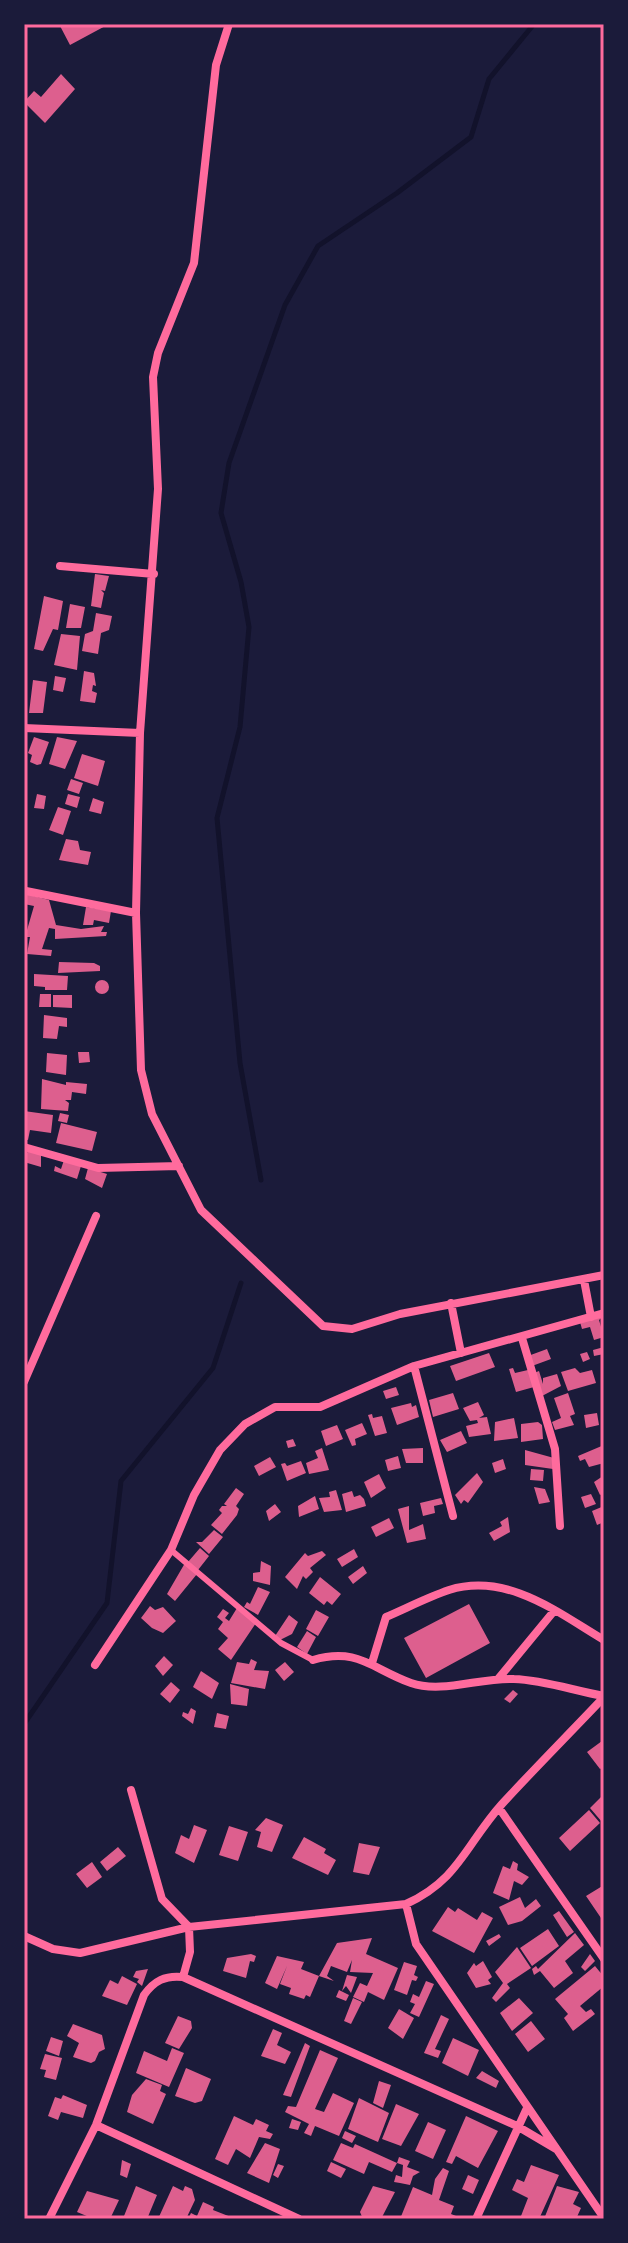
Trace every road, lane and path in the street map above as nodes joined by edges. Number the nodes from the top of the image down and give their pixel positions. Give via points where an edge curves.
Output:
1 (229, 24) edge
2 (60, 566) dead end
3 (154, 574) junction
4 (24, 728) edge
5 (140, 733) junction
6 (26, 891) edge
7 (136, 913) junction
8 (24, 1147) edge
9 (179, 1166) junction
10 (96, 1216) dead end
11 (604, 1275) edge
12 (584, 1280) junction
13 (451, 1303) junction
14 (604, 1313) edge
15 (591, 1317) junction
16 (522, 1338) junction
17 (461, 1353) junction
18 (414, 1366) junction
19 (24, 1382) edge
20 (453, 1516) dead end
21 (560, 1526) dead end
22 (171, 1550) junction
23 (554, 1611) junction
24 (604, 1640) edge
25 (313, 1660) joint
26 (372, 1663) junction
27 (95, 1665) dead end
28 (498, 1679) junction
29 (604, 1697) edge
30 (131, 1790) dead end
31 (499, 1808) junction
32 (406, 1904) junction
33 (189, 1927) junction
34 (24, 1936) edge
35 (604, 1959) edge
36 (183, 1977) junction
37 (527, 2108) junction
38 (96, 2125) junction
39 (517, 2126) junction
40 (556, 2149) junction
41 (604, 2218) edge
42 (49, 2219) edge
43 (299, 2219) edge
44 (476, 2219) edge

1 - 3 street via 216,65 194,263 153,377 158,489
2 - 3 street
3 - 5 street
4 - 5 street
5 - 7 street
6 - 7 street
7 - 9 street via 145,1095
8 - 9 street via 108,1169
9 - 13 street via 210,1222 323,1326 352,1329
10 - 19 street
11 - 12 street
12 - 13 street
12 - 15 street
13 - 17 street
14 - 15 street
15 - 16 street
16 - 17 street
16 - 21 street via 555,1449
17 - 18 street
18 - 20 street
18 - 22 street via 320,1407 275,1407 245,1424 220,1450
22 - 25 street via 281,1643
22 - 27 street
23 - 24 street
23 - 26 street via 517,1590 480,1585 450,1590 386,1617
23 - 28 street
25 - 26 street via 332,1654
26 - 28 street via 412,1684
28 - 29 street
29 - 31 street
30 - 33 street via 162,1899
31 - 32 street via 455,1871
31 - 35 street
32 - 33 street
32 - 37 street via 416,1944
33 - 34 street via 80,1953 53,1949
33 - 36 street
36 - 38 street via 159,1980 144,1995
36 - 39 street
37 - 39 street
37 - 40 street
38 - 42 street
38 - 43 street
39 - 40 street
39 - 44 street
40 - 41 street

